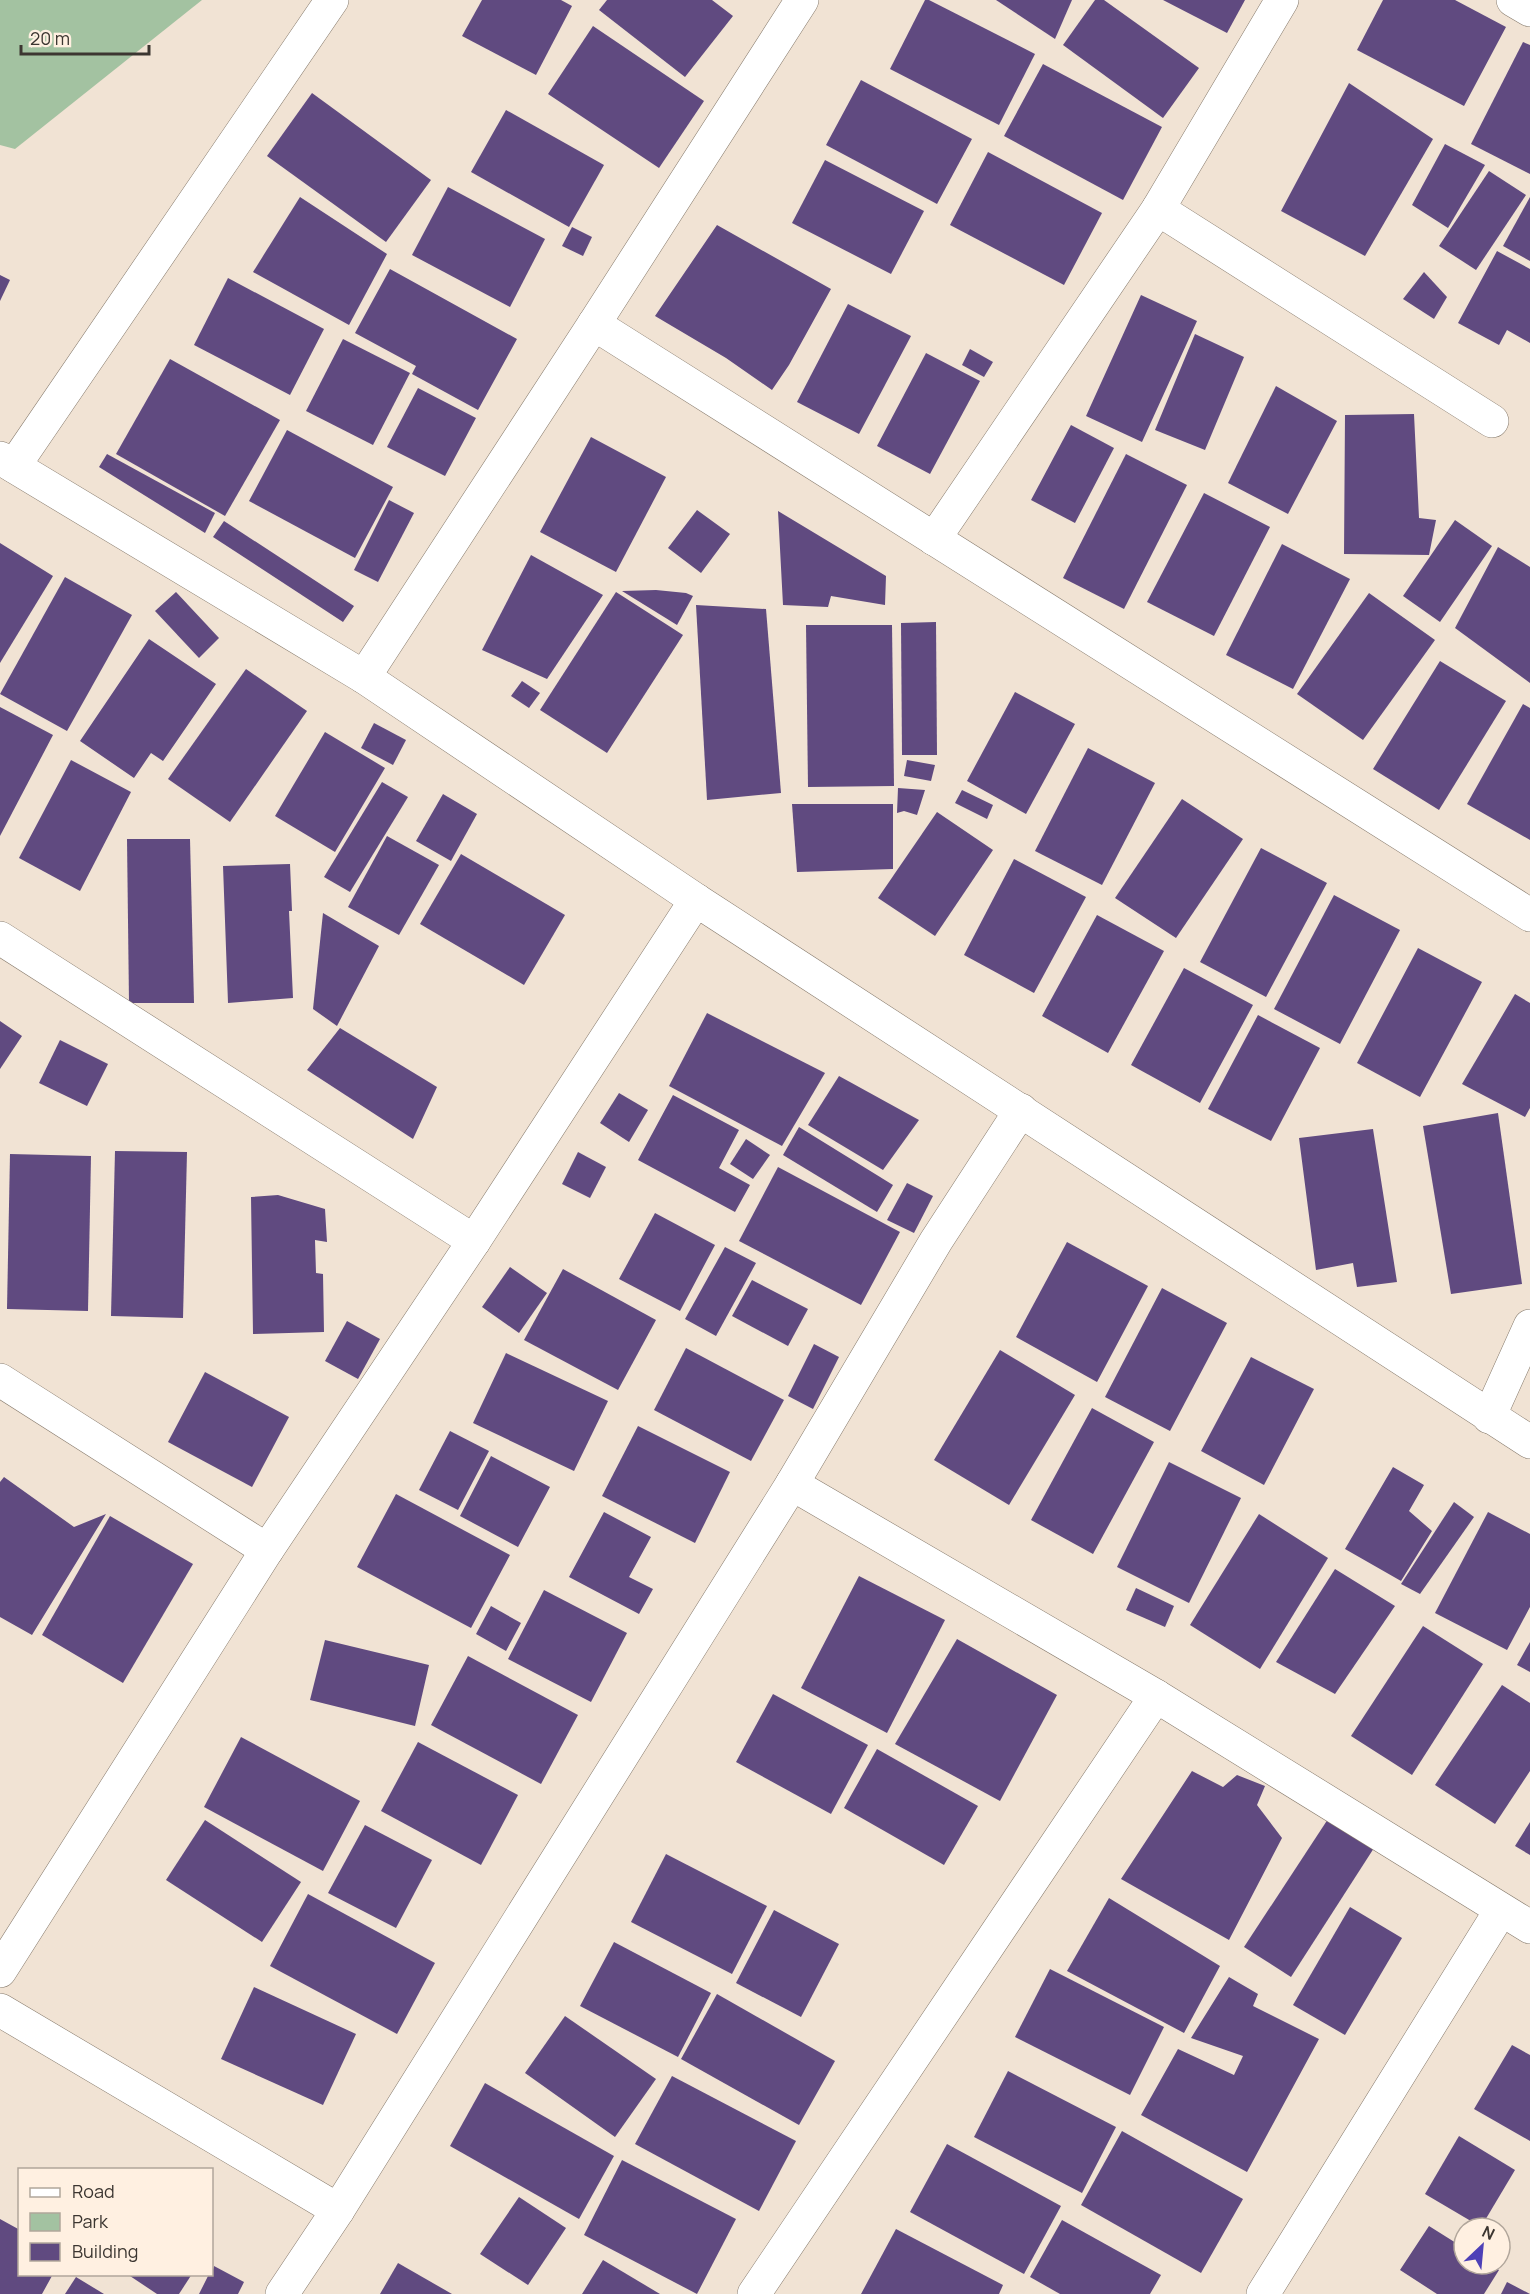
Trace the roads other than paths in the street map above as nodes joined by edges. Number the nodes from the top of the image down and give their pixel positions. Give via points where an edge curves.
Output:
1 (332, 0) edge
2 (802, 0) edge
3 (1282, 0) edge
4 (1513, 0) edge
5 (1530, 10) edge
6 (1158, 208) junction
7 (594, 324) junction
8 (1492, 421) dead end
9 (7, 462) edge
10 (934, 539) junction
11 (364, 677) junction
12 (696, 900) junction
13 (1530, 915) edge
14 (0, 938) edge
15 (1020, 1110) junction
16 (474, 1241) junction
17 (1530, 1326) edge
18 (0, 1380) edge
19 (1490, 1417) junction
20 (1530, 1442) edge
21 (792, 1484) junction
22 (267, 1550) junction
23 (1156, 1696) junction
24 (1501, 1910) junction
25 (1530, 1928) edge
26 (0, 1971) edge
27 (0, 2010) edge
28 (338, 2210) junction
29 (282, 2294) edge
30 (754, 2294) edge
31 (1263, 2294) edge

1 - 9 street
2 - 7 street
3 - 6 street
4 - 5 street
6 - 8 street
6 - 10 street
7 - 10 street
7 - 11 street
9 - 11 street
10 - 13 street
11 - 12 street
12 - 15 street
12 - 16 street
14 - 16 street
15 - 19 street
15 - 21 street via 936,1241
16 - 22 street
17 - 19 street
18 - 22 street
19 - 20 street
21 - 23 street
21 - 28 street
22 - 26 street
23 - 24 street
23 - 30 street
24 - 25 street
24 - 31 street
27 - 28 street
28 - 29 street

